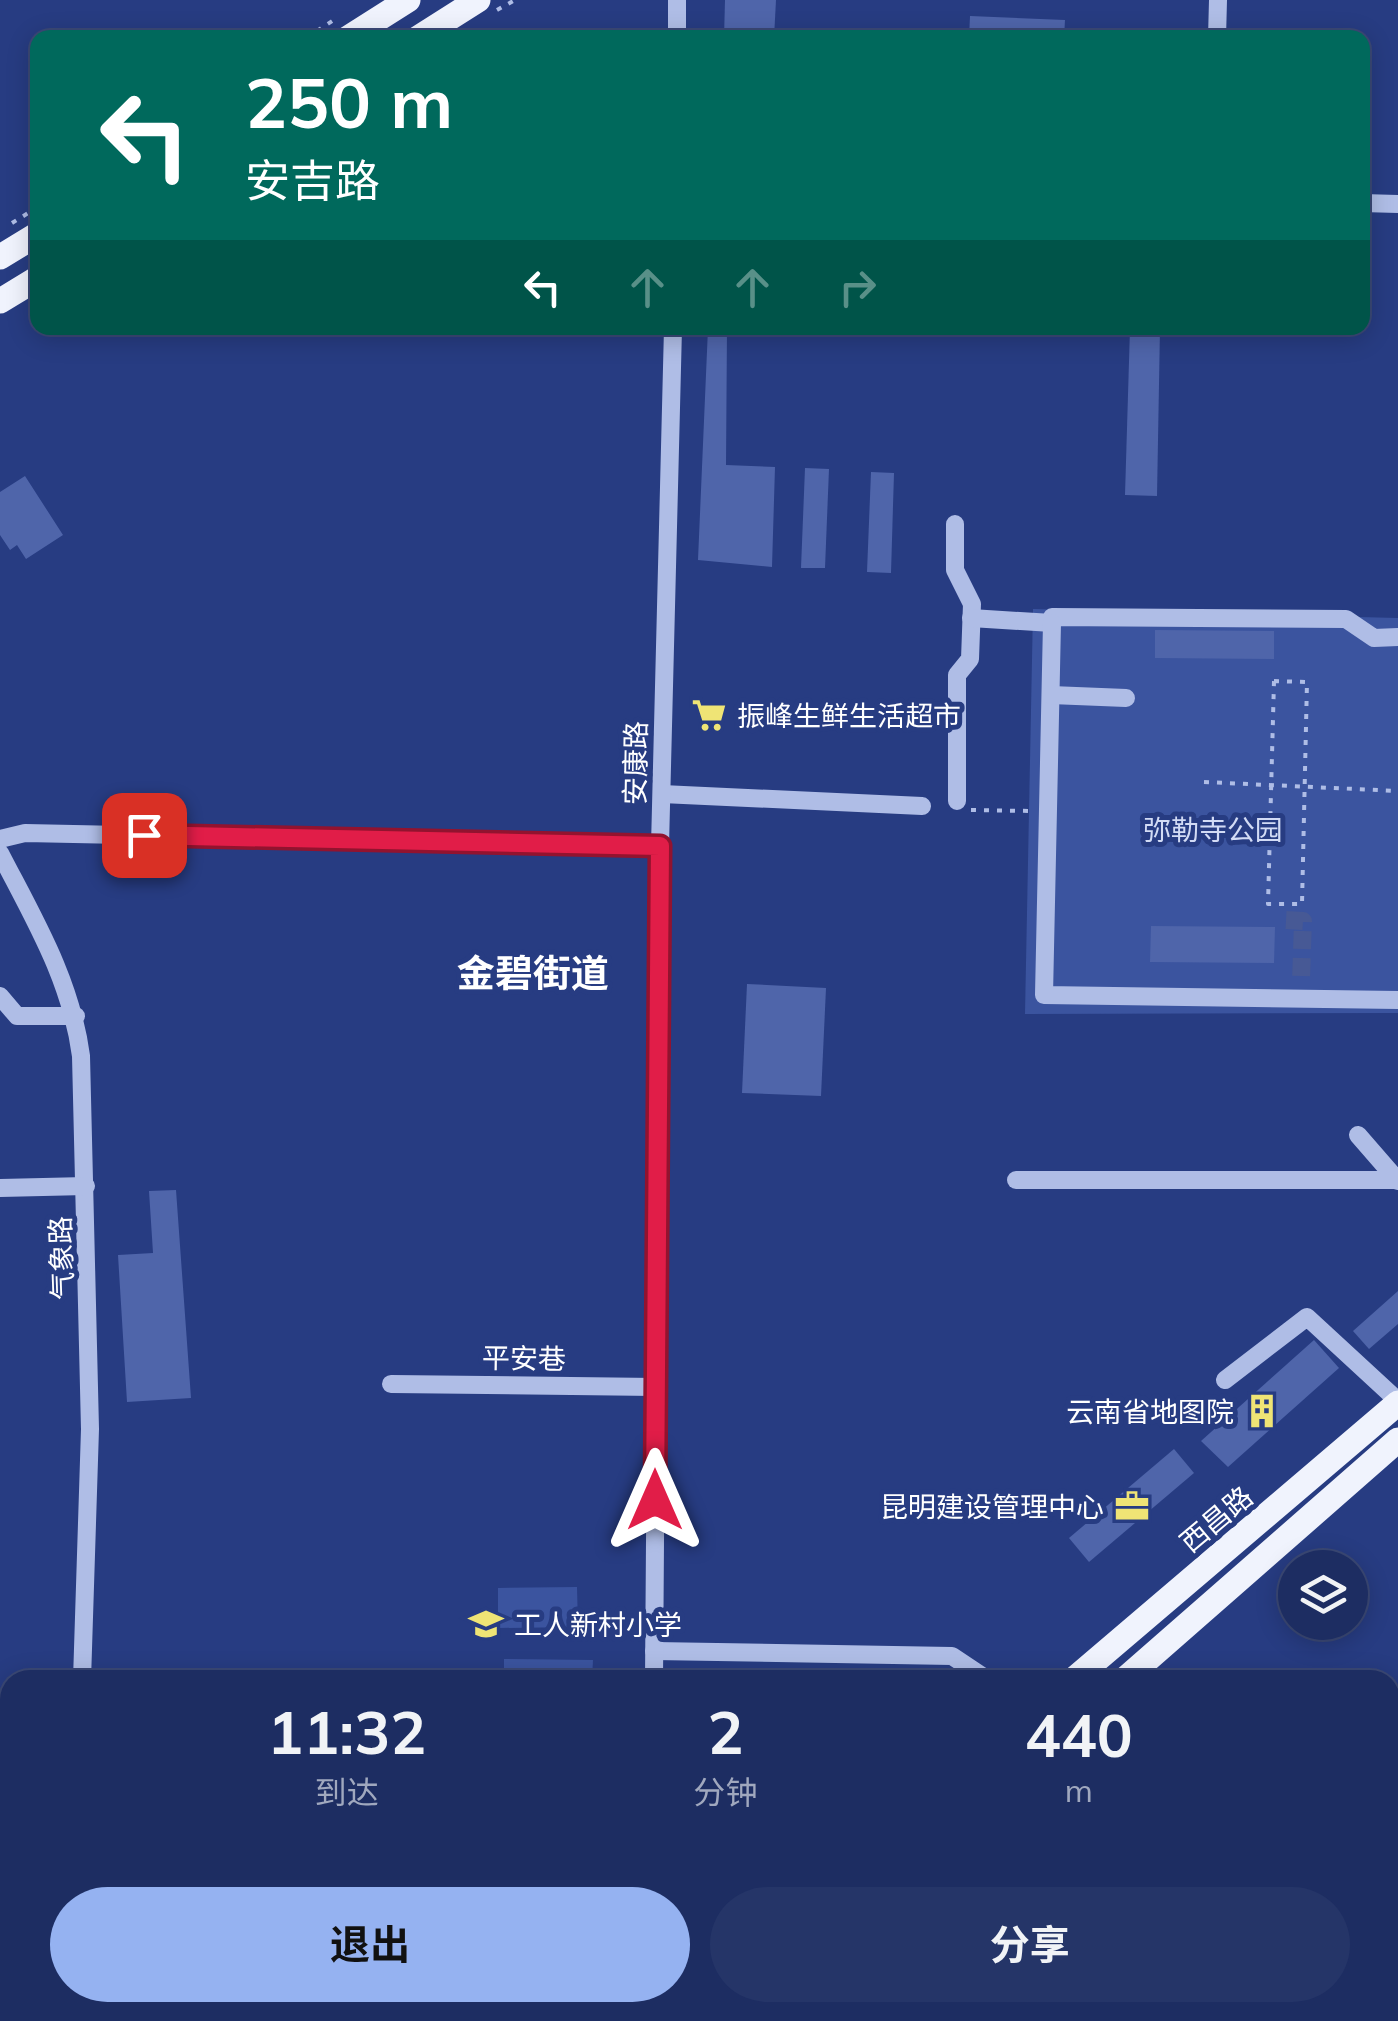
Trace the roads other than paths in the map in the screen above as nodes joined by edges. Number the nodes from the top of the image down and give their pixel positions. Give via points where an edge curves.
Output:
1 (408, 0) edge
2 (478, 0) edge
3 (677, 0) edge
4 (1218, 0) edge
5 (361, 30) edge
6 (431, 30) edge
7 (677, 30) edge
8 (1217, 30) edge
9 (1370, 203) edge
10 (1398, 204) edge
11 (30, 239) edge
12 (0, 257) edge
13 (30, 283) edge
14 (0, 302) edge
15 (673, 335) edge
16 (955, 524) dead end
17 (971, 618) junction
18 (1052, 622) junction
19 (1398, 637) edge
20 (1051, 695) junction
21 (1126, 698) dead end
22 (662, 794) junction
23 (957, 802) dead end
24 (922, 806) road end
25 (0, 838) edge
26 (660, 846) junction
27 (0, 853) edge
28 (0, 996) edge
29 (1398, 1000) edge
30 (76, 1016) junction
31 (1358, 1135) dead end
32 (1016, 1180) dead end
33 (1398, 1181) edge
34 (86, 1186) junction
35 (0, 1188) edge
36 (1225, 1380) dead end
37 (391, 1384) dead end
38 (656, 1387) junction
39 (1398, 1402) edge
40 (1398, 1440) edge
41 (654, 1650) junction
42 (82, 1670) edge
43 (654, 1670) edge
44 (973, 1670) edge
45 (1085, 1670) edge
46 (1135, 1670) edge

1 - 5 main road
2 - 6 main road
3 - 7 street
4 - 8 street
9 - 10 street
11 - 12 main road
13 - 14 main road
15 - 22 street, 安康路
16 - 17 street via 956,570 972,604
17 - 18 street
17 - 23 street via 970,659 957,676
18 - 19 street via 1052,616 1346,619 1374,638
18 - 20 street
20 - 21 street
20 - 29 street via 1044,995 1301,988
22 - 24 street
22 - 26 street, 安康路
25 - 26 street via 24,832
26 - 38 street, 安康路
27 - 30 street, 气象路
28 - 30 street via 17,1016
30 - 34 street, 气象路
31 - 33 street
32 - 33 street
34 - 35 street
34 - 42 street, 气象路 via 90,1429
36 - 39 street via 1306,1317
37 - 38 street, 平安巷
38 - 41 street, 安康路
39 - 45 main road, 西昌路
40 - 46 main road
41 - 43 street, 安康路
41 - 44 street via 952,1656

